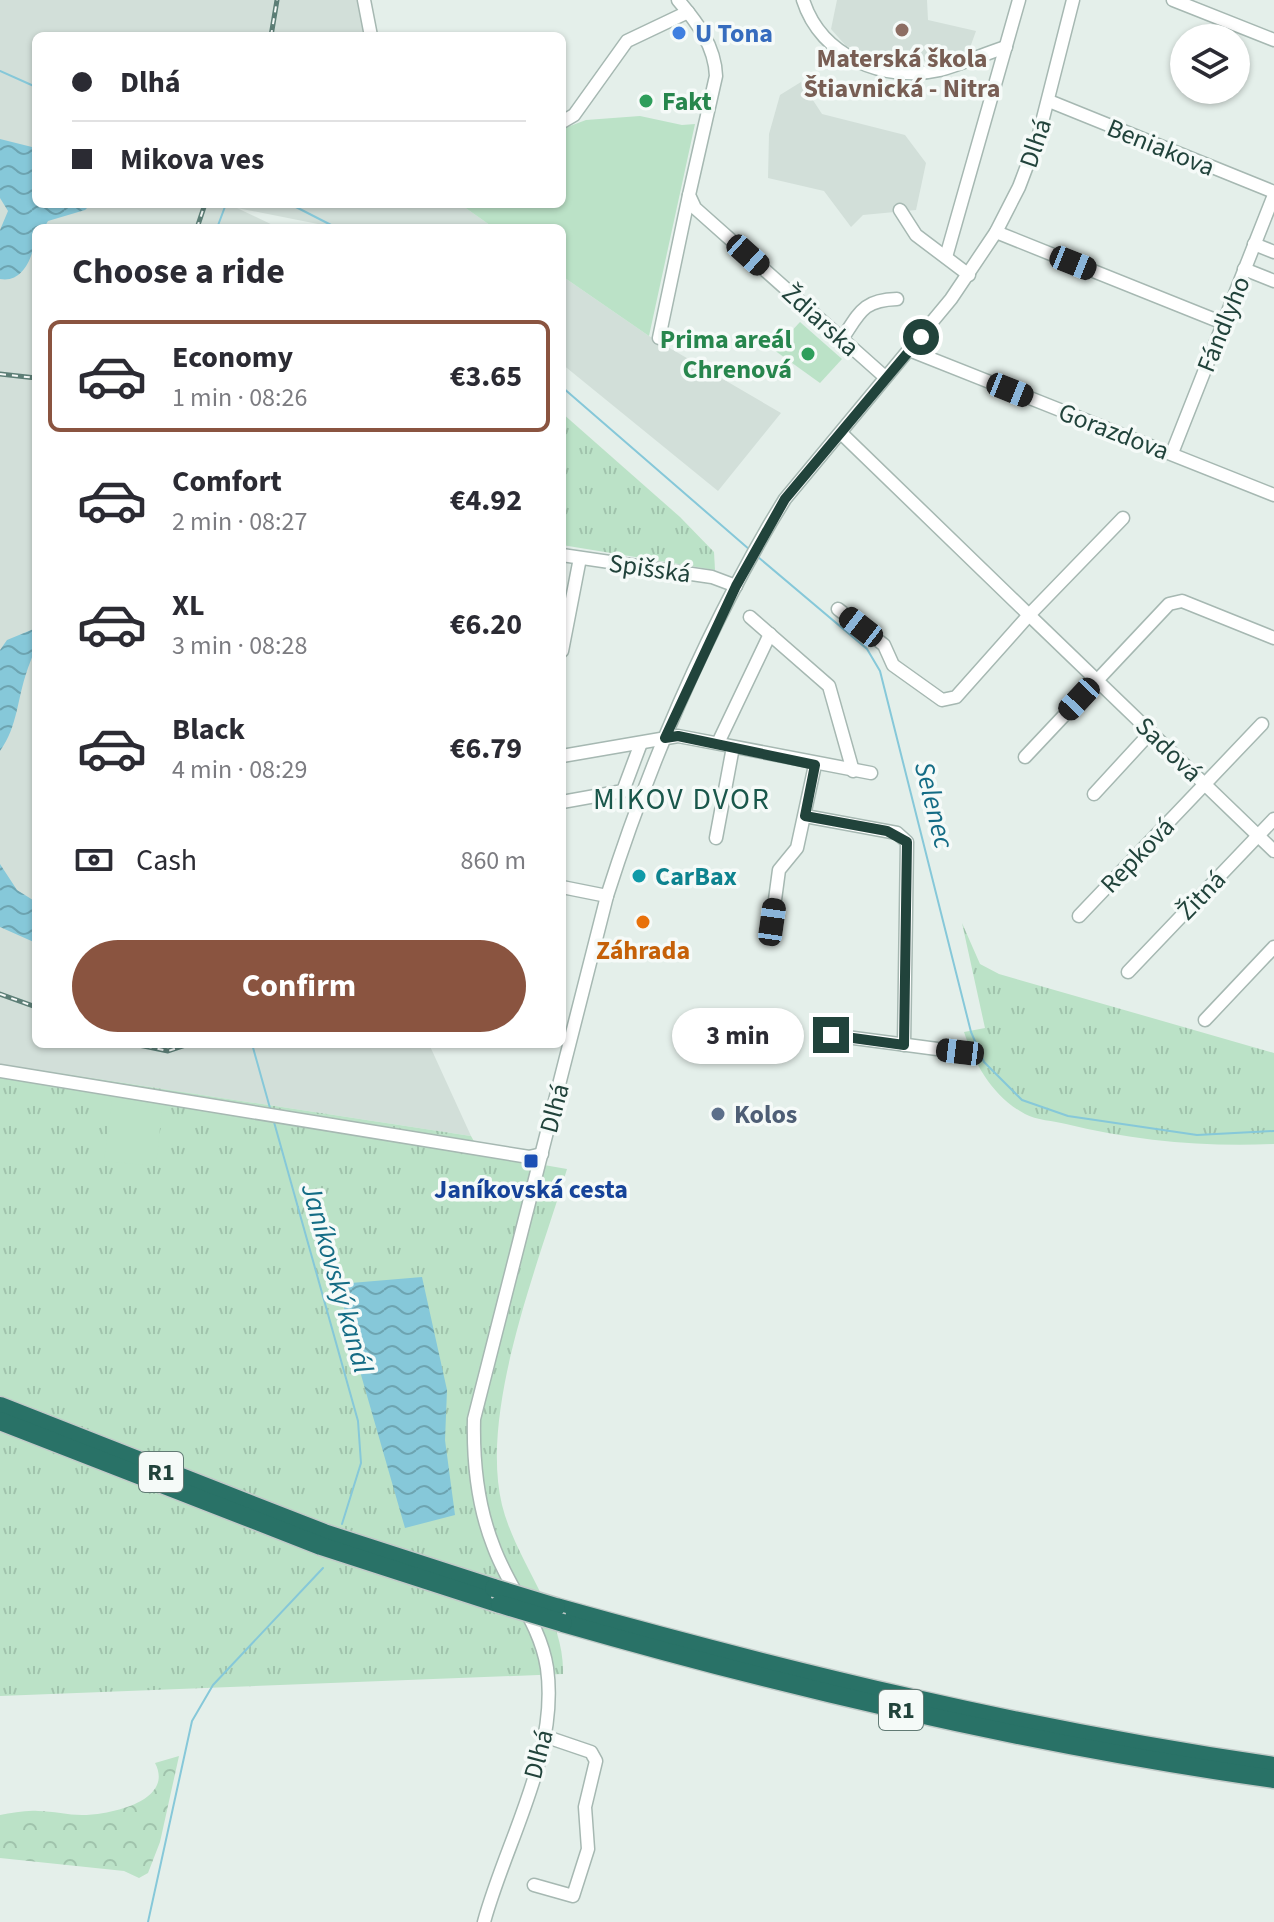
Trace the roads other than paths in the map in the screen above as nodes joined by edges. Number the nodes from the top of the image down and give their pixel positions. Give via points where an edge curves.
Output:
1 (364, 0) edge
2 (678, 0) edge
3 (803, 0) edge
4 (1019, 0) edge
5 (1073, 0) edge
6 (1173, 0) edge
7 (688, 12) junction
8 (370, 32) edge
9 (1274, 40) edge
10 (1006, 47) junction
11 (1049, 101) junction
12 (566, 120) edge
13 (1274, 193) edge
14 (689, 195) junction
15 (900, 210) dead end
16 (996, 232) junction
17 (1254, 244) junction
18 (1274, 252) edge
19 (946, 257) junction
20 (1244, 269) junction
21 (969, 275) junction
22 (1274, 281) edge
23 (897, 299) dead end
24 (1223, 323) junction
25 (659, 338) dead end
26 (842, 339) junction
27 (909, 350) junction
28 (885, 377) junction
29 (841, 433) junction
30 (1172, 453) junction
31 (1274, 495) edge
32 (1123, 518) dead end
33 (566, 556) edge
34 (580, 558) junction
35 (736, 586) junction
36 (838, 609) dead end
37 (1029, 615) junction
38 (750, 617) dead end
39 (566, 630) edge
40 (770, 634) junction
41 (1274, 638) edge
42 (1097, 680) junction
43 (1262, 724) dead end
44 (1151, 732) junction
45 (665, 738) junction
46 (641, 743) junction
47 (718, 743) junction
48 (733, 747) junction
49 (566, 755) edge
50 (1025, 757) dead end
51 (815, 765) junction
52 (853, 771) junction
53 (871, 773) dead end
54 (1205, 784) junction
55 (1094, 794) dead end
56 (566, 801) edge
57 (805, 816) junction
58 (1274, 819) edge
59 (1258, 835) junction
60 (716, 838) dead end
61 (1274, 851) edge
62 (566, 888) edge
63 (607, 896) junction
64 (1079, 916) dead end
65 (772, 922) dead end
66 (1274, 947) edge
67 (1263, 958) junction
68 (1274, 968) edge
69 (1128, 972) dead end
70 (1205, 1020) dead end
71 (831, 1035) dead end
72 (904, 1045) junction
73 (960, 1052) dead end
74 (0, 1071) edge
75 (542, 1154) junction
76 (0, 1406) edge
77 (0, 1421) edge
78 (497, 1596) junction
79 (559, 1615) junction
80 (544, 1736) junction
81 (1274, 1766) edge
82 (1274, 1779) edge
83 (534, 1885) dead end
84 (484, 1922) edge

1 - 8 street
2 - 7 street
3 - 10 street via 826,39 847,58 892,72 941,69
4 - 10 street, Dlhá
5 - 11 street, Dlhá
6 - 9 street
7 - 12 street via 627,41
7 - 14 street via 716,60
10 - 19 street, Dlhá
11 - 13 street, Beniakova
11 - 16 street, Dlhá via 1019,187
13 - 17 street, Fándlyho
14 - 25 street
14 - 26 street, Ždiarska via 695,208
15 - 19 street via 916,235
16 - 21 street, Dlhá
16 - 24 street
17 - 18 street
17 - 20 street, Fándlyho
19 - 21 street
20 - 22 street
20 - 24 street, Fándlyho
21 - 27 street, Dlhá
23 - 26 street via 874,300
24 - 30 street, Fándlyho
26 - 28 street, Ždiarska
27 - 28 street, Dlhá
27 - 30 street, Gorazdova
28 - 29 street, Dlhá
29 - 35 street, Dlhá via 785,499
29 - 37 street, Sadová
30 - 31 street, Gorazdova
32 - 37 street
33 - 34 street, Spišská
34 - 35 street, Spišská via 712,577
34 - 39 street
35 - 45 street, Dlhá
36 - 37 street via 884,645 893,665 942,700 956,697
37 - 42 street, Sadová
38 - 40 street
40 - 47 street
40 - 52 street via 829,686
41 - 42 street via 1182,601 1169,604
42 - 44 street, Sadová
42 - 50 street
43 - 54 street, Repková
44 - 54 street, Sadová
44 - 55 street
45 - 46 street
45 - 47 street
45 - 63 street, Dlhá
46 - 49 street
46 - 56 street via 623,791
47 - 48 street
48 - 51 street
48 - 60 street
51 - 52 street
51 - 57 street
52 - 53 street
54 - 59 street, Sadová
54 - 64 street, Repková
57 - 65 street via 797,848 779,870
57 - 72 street via 887,831 907,842
58 - 59 street, Žitná
59 - 61 street, Sadová
59 - 69 street, Žitná
62 - 63 street
63 - 75 street, Dlhá
66 - 67 street
67 - 68 street
67 - 70 street
71 - 72 street
72 - 73 street
74 - 75 street via 529,1157
75 - 80 street, Dlhá via 484,1371 473,1455 493,1547 534,1623 547,1666
76 - 78 highway, R1
77 - 78 highway, R1 via 321,1546
78 - 79 highway, R1, bridge
79 - 81 highway, R1 via 897,1696
79 - 82 highway, R1 via 769,1679 962,1724
80 - 83 street via 586,1749 596,1761 585,1807 587,1856 573,1896
80 - 84 street, Dlhá

